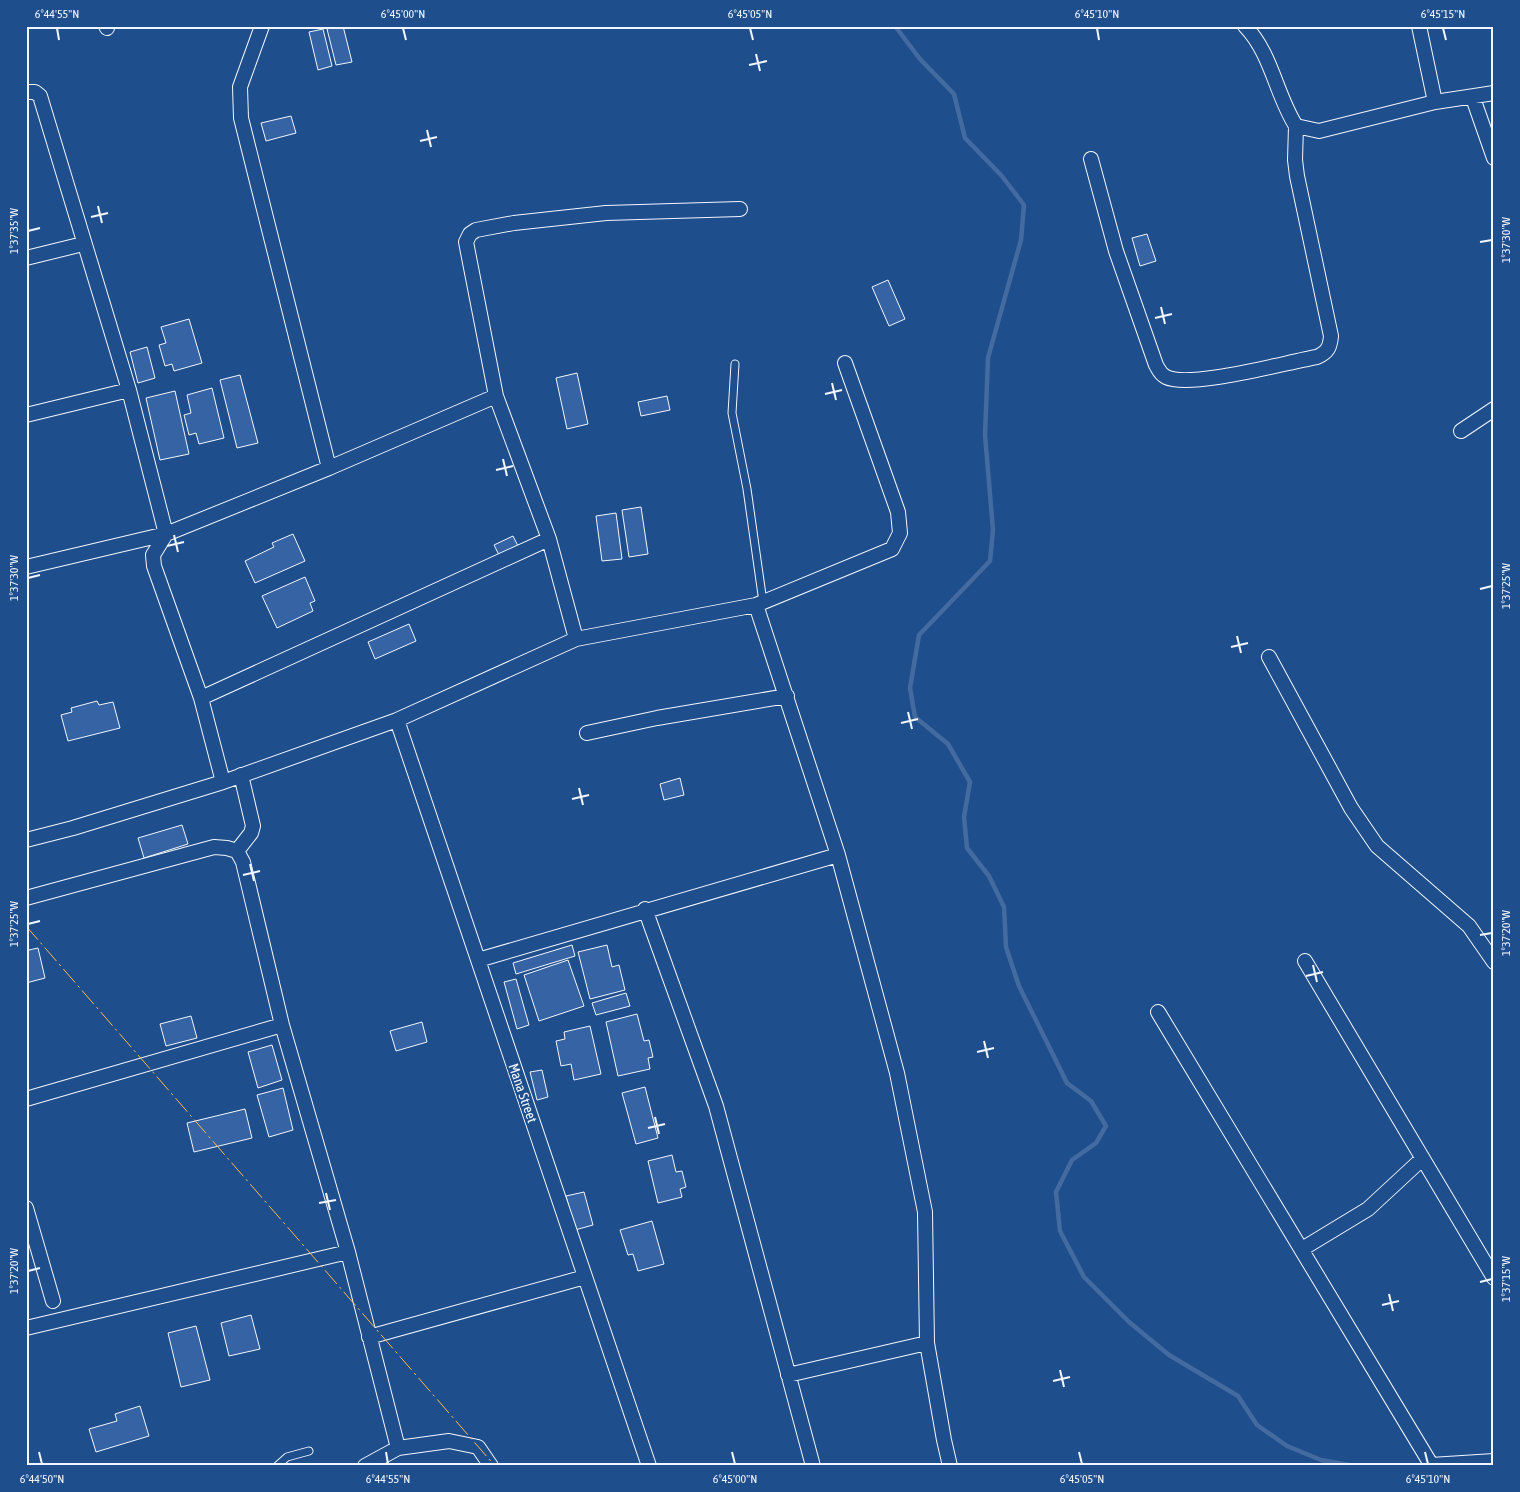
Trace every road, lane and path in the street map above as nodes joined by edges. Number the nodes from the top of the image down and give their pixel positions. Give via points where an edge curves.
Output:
1 (262, 26) edge
2 (1246, 26) edge
3 (1419, 26) edge
4 (26, 92) edge
5 (1494, 93) edge
6 (1473, 98) junction
7 (1435, 102) junction
8 (1296, 126) junction
9 (1494, 158) edge
10 (1091, 159) dead end
11 (740, 208) dead end
12 (83, 244) junction
13 (26, 258) edge
14 (845, 363) dead end
15 (735, 364) dead end
16 (128, 390) junction
17 (496, 396) junction
18 (1494, 409) edge
19 (26, 415) edge
20 (1461, 431) dead end
21 (329, 468) junction
22 (166, 534) junction
23 (549, 539) junction
24 (26, 567) edge
25 (760, 604) junction
26 (576, 639) junction
27 (1269, 657) dead end
28 (787, 696) junction
29 (201, 698) junction
30 (397, 720) junction
31 (587, 734) dead end
32 (241, 775) junction
33 (223, 782) junction
34 (26, 840) edge
35 (237, 851) junction
36 (838, 855) junction
37 (26, 898) edge
38 (645, 909) junction
39 (478, 960) junction
40 (1305, 961) dead end
41 (1494, 962) edge
42 (1158, 1012) dead end
43 (282, 1025) junction
44 (26, 1099) edge
45 (1422, 1159) junction
46 (26, 1208) edge
47 (1302, 1249) junction
48 (348, 1252) junction
49 (585, 1277) junction
50 (1494, 1278) edge
51 (53, 1301) dead end
52 (26, 1328) edge
53 (369, 1337) junction
54 (927, 1343) junction
55 (788, 1375) junction
56 (398, 1448) junction
57 (309, 1451) dead end
58 (1494, 1461) edge
59 (1431, 1465) edge
60 (277, 1466) edge
61 (365, 1466) edge
62 (491, 1466) edge
63 (649, 1466) edge
64 (813, 1466) edge
65 (950, 1466) edge
66 (1491, 1466) edge

1 - 21 street via 240,88 241,118
2 - 8 street via 1258,39 1285,109
3 - 7 street
4 - 12 street via 40,96
5 - 6 street
6 - 7 street
6 - 9 street
7 - 8 street via 1318,130
8 - 10 street via 1297,176 1331,336 1330,346 1317,357 1197,380 1176,380 1160,373 1116,251
11 - 17 street via 606,213 514,223 470,234 466,242
12 - 13 street
12 - 16 street
14 - 25 street via 898,512 900,533 892,549
15 - 25 lane via 732,413 747,488
16 - 19 street
16 - 22 street
17 - 21 street
17 - 23 street
18 - 20 street
21 - 22 street
22 - 24 street
22 - 29 street via 153,555 154,566
23 - 26 street
23 - 29 street
25 - 26 street
25 - 28 street
26 - 30 street
27 - 41 street via 1351,808 1377,846 1469,926
28 - 31 street via 657,718
28 - 36 street
29 - 33 street
30 - 32 street
30 - 39 street, Mana Street
32 - 33 street
32 - 35 street via 253,826
33 - 34 street
35 - 37 street via 214,847
35 - 43 street via 243,862
36 - 38 street
36 - 54 street via 897,1073 925,1212
38 - 39 street
38 - 55 street via 716,1106
39 - 49 street, Mana Street
40 - 45 street
42 - 47 street
43 - 44 street
43 - 48 street
45 - 47 street via 1368,1209
45 - 50 street
46 - 51 street
47 - 59 street
48 - 52 street
48 - 53 street
49 - 53 street
49 - 63 street, Mana Street
53 - 56 street
54 - 55 street
54 - 65 street
55 - 64 street
56 - 61 street
56 - 62 street via 449,1441 478,1447
57 - 60 lane via 287,1457
58 - 59 street
58 - 66 street

